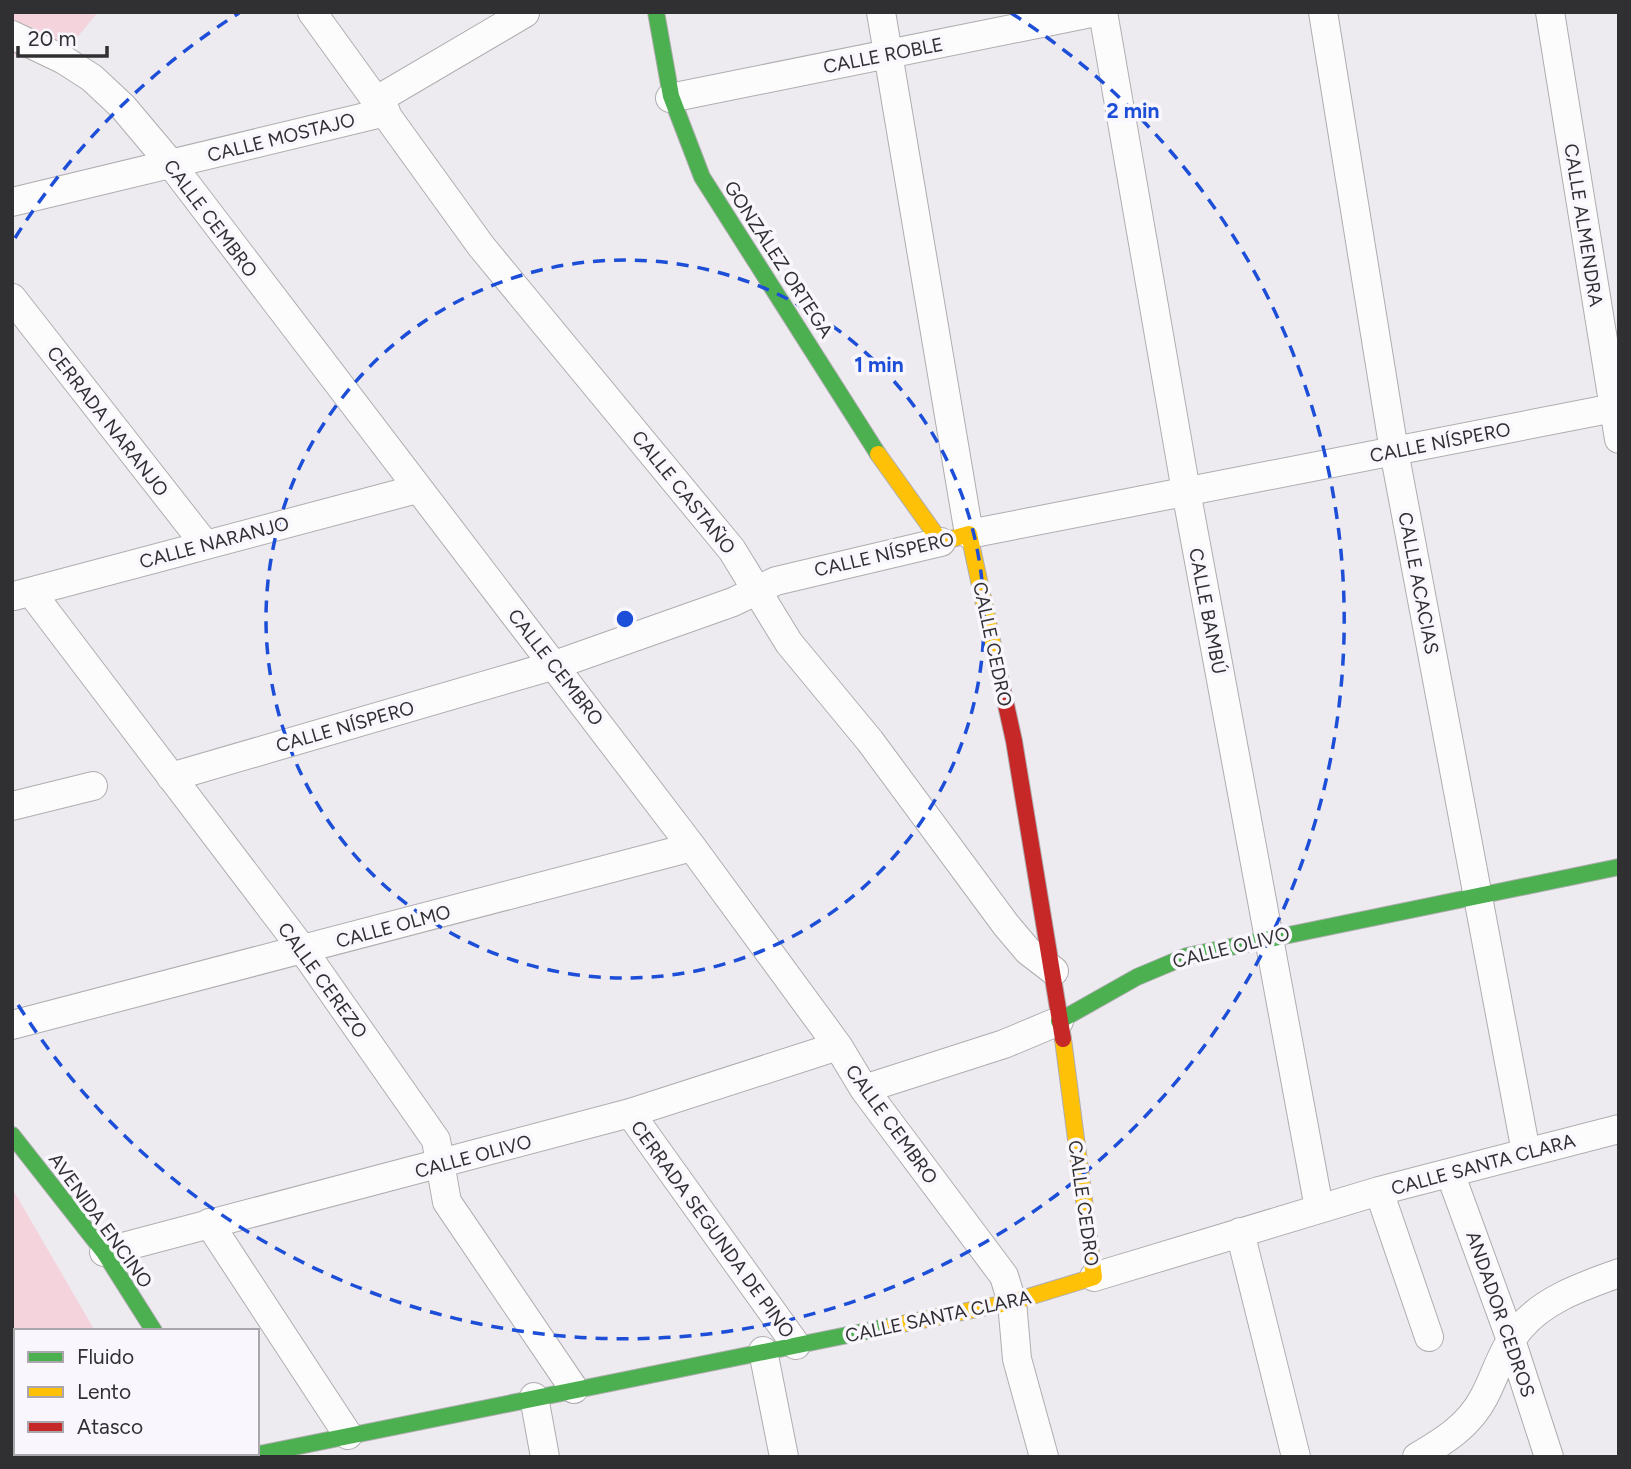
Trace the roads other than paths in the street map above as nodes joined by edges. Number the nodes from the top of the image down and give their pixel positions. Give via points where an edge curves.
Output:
1 (312, 12) edge
2 (656, 12) edge
3 (881, 12) edge
4 (1096, 12) edge
5 (1103, 12) edge
6 (1323, 12) edge
7 (1550, 12) edge
8 (525, 13) edge
9 (12, 35) edge
10 (887, 54) junction
11 (670, 98) junction
12 (381, 106) junction
13 (171, 164) junction
14 (12, 202) edge
15 (12, 299) edge
16 (1616, 407) edge
17 (1619, 439) edge
18 (1394, 451) junction
19 (417, 489) junction
20 (1186, 491) junction
21 (969, 534) junction
22 (941, 542) junction
23 (204, 543) junction
24 (759, 591) junction
25 (22, 594) edge
26 (555, 665) junction
27 (171, 778) junction
28 (93, 786) dead end
29 (12, 806) edge
30 (692, 847) junction
31 (1619, 867) edge
32 (1480, 894) junction
33 (1269, 937) junction
34 (303, 950) junction
35 (1054, 971) junction
36 (1059, 1021) junction
37 (12, 1026) edge
38 (838, 1046) junction
39 (863, 1088) junction
40 (630, 1113) junction
41 (1619, 1129) edge
42 (12, 1135) edge
43 (1527, 1152) junction
44 (442, 1164) junction
45 (1450, 1173) junction
46 (1379, 1191) junction
47 (1319, 1208) junction
48 (209, 1223) junction
49 (1240, 1232) junction
50 (104, 1252) junction
51 (1619, 1273) edge
52 (1094, 1277) junction
53 (1012, 1302) junction
54 (153, 1329) edge
55 (1429, 1337) dead end
56 (1511, 1340) junction
57 (796, 1345) junction
58 (763, 1351) junction
59 (574, 1389) junction
60 (534, 1397) junction
61 (348, 1435) junction
62 (259, 1454) edge
63 (545, 1457) edge
64 (784, 1457) edge
65 (1044, 1457) edge
66 (1296, 1457) edge
67 (1417, 1457) edge
68 (1549, 1457) edge

1 - 12 street, CALLE CASTAÑO
2 - 11 street, GONZÁLEZ ORTEGA
3 - 10 street, CALLE CEDRO
4 - 10 street, CALLE ROBLE
5 - 20 street, CALLE BAMBÚ
6 - 18 street, CALLE ACACIAS
7 - 16 street, CALLE ALMENDRA
8 - 12 street, CALLE MOSTAJO
9 - 13 street, CALLE CEMBRO via 92,78
10 - 11 street, CALLE ROBLE
10 - 21 street, CALLE CEDRO
11 - 22 street, GONZÁLEZ ORTEGA via 702,177 895,480
12 - 13 street, CALLE MOSTAJO
12 - 24 street, CALLE CASTAÑO via 481,246 732,550
13 - 14 street, CALLE MOSTAJO
13 - 19 street, CALLE CEMBRO
15 - 23 street, CERRADA NARANJO
16 - 17 street, CALLE ALMENDRA
16 - 18 street, CALLE NÍSPERO
18 - 20 street, CALLE NÍSPERO
18 - 32 street, CALLE ACACIAS
19 - 23 street, CALLE NARANJO
19 - 26 street, CALLE CEMBRO
20 - 21 street, CALLE NÍSPERO
20 - 33 street, CALLE BAMBÚ
21 - 22 street, CALLE NÍSPERO
21 - 35 street, CALLE CEDRO via 1014,741
22 - 24 street, CALLE NÍSPERO via 803,573
23 - 25 street, CALLE NARANJO
24 - 26 street, CALLE NÍSPERO
24 - 35 street, CALLE CASTAÑO via 789,642 870,741 1006,925 1028,951
25 - 27 street, CALLE CEREZO
26 - 27 street, CALLE NÍSPERO
26 - 30 street, CALLE CEMBRO
27 - 34 street, CALLE CEREZO
28 - 29 street
30 - 34 street, CALLE OLMO
30 - 38 street, CALLE CEMBRO
31 - 32 street, CALLE OLIVO
32 - 33 street, CALLE OLIVO
32 - 43 street, CALLE ACACIAS
33 - 36 street, CALLE OLIVO via 1156,966
33 - 47 street, CALLE BAMBÚ
34 - 37 street, CALLE OLMO
34 - 44 street, CALLE CEREZO via 436,1140
35 - 36 street, CALLE CEDRO
36 - 39 street, CALLE OLIVO via 1004,1044
36 - 52 street, CALLE CEDRO
38 - 39 street, CALLE CEMBRO
38 - 40 street, CALLE OLIVO
39 - 53 street, CALLE CEMBRO via 1004,1276
40 - 44 street, CALLE OLIVO
40 - 57 street, CERRADA SEGUNDA DE PINO
41 - 43 street, CALLE SANTA CLARA
42 - 50 street, AVENIDA ENCINO
43 - 45 street, CALLE SANTA CLARA
44 - 48 street, CALLE OLIVO
44 - 59 street, CALLE CEREZO via 447,1202
45 - 46 street, CALLE SANTA CLARA
45 - 56 street, ANDADOR CEDROS
46 - 47 street, CALLE SANTA CLARA
46 - 55 street
47 - 49 street, CALLE SANTA CLARA
48 - 50 street, CALLE OLIVO
48 - 61 street
49 - 52 street, CALLE SANTA CLARA
49 - 66 street
50 - 54 street, AVENIDA ENCINO
51 - 56 street via 1561,1296 1536,1313
52 - 53 street, CALLE SANTA CLARA
53 - 57 street, CALLE SANTA CLARA
53 - 65 street, CALLE CEMBRO via 1017,1359
56 - 67 street via 1470,1417 1452,1436
56 - 68 street, ANDADOR CEDROS
57 - 58 street, CALLE SANTA CLARA
58 - 59 street, CALLE SANTA CLARA
58 - 64 street
59 - 60 street, CALLE SANTA CLARA
60 - 61 street, CALLE SANTA CLARA
60 - 63 street
61 - 62 street, CALLE SANTA CLARA

